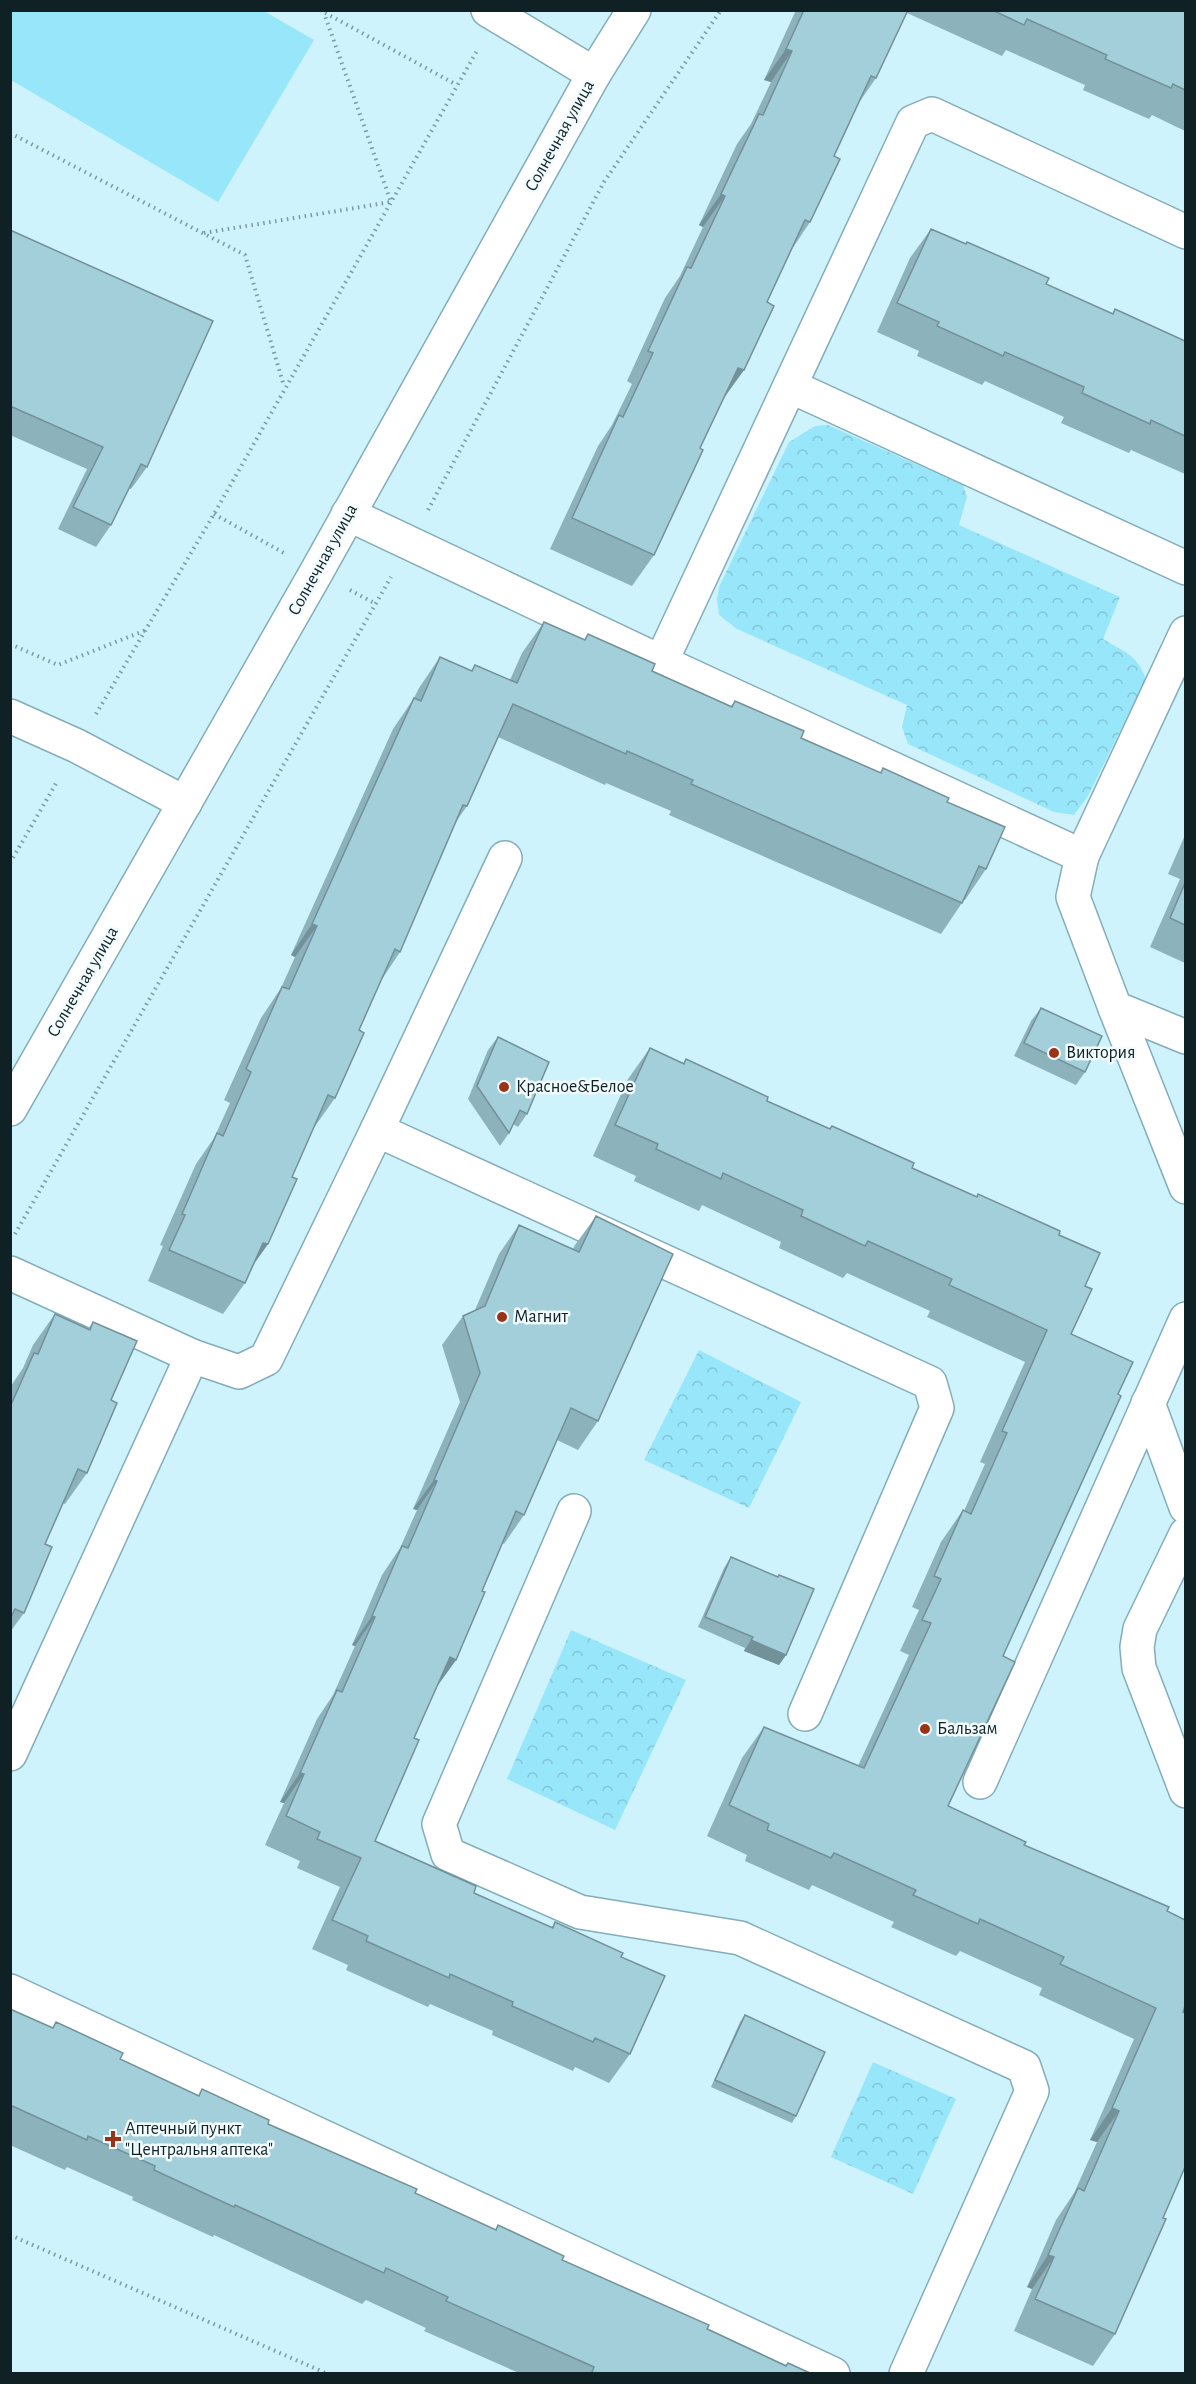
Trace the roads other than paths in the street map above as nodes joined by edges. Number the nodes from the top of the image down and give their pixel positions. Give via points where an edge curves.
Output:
1 (634, 10) edge
2 (492, 13) edge
3 (594, 74) junction
4 (1185, 232) edge
5 (790, 386) junction
6 (348, 514) junction
7 (1185, 568) edge
8 (1185, 633) edge
9 (661, 662) junction
10 (10, 716) edge
11 (185, 803) junction
12 (1082, 856) junction
13 (505, 858) dead end
14 (1115, 1008) junction
15 (1185, 1038) edge
16 (10, 1109) edge
17 (376, 1130) junction
18 (1185, 1187) edge
19 (10, 1273) edge
20 (1185, 1319) edge
21 (192, 1356) junction
22 (1148, 1402) junction
23 (1185, 1507) edge
24 (574, 1511) dead end
25 (1185, 1534) edge
26 (805, 1714) dead end
27 (10, 1754) edge
28 (980, 1782) edge
29 (1185, 1791) edge
30 (10, 1991) edge
31 (833, 2373) edge
32 (906, 2373) edge

1 - 3 street, Солнечная улица
2 - 3 street
3 - 6 street, Солнечная улица
4 - 5 street via 932,114 913,122
5 - 7 street
5 - 9 street
6 - 9 street
6 - 11 street, Солнечная улица
8 - 12 street
9 - 12 street
10 - 11 street
11 - 16 street, Солнечная улица
12 - 14 street via 1073,897
13 - 17 street
14 - 15 street
14 - 18 street
17 - 21 street via 266,1359 239,1372
17 - 26 street via 930,1383 937,1408
19 - 21 street
20 - 22 street
21 - 27 street
22 - 23 street
22 - 28 street
24 - 32 street via 439,1824 448,1854 580,1912 740,1938 1024,2067 1032,2091
25 - 29 street via 1140,1629 1137,1647 1140,1668
30 - 31 street

